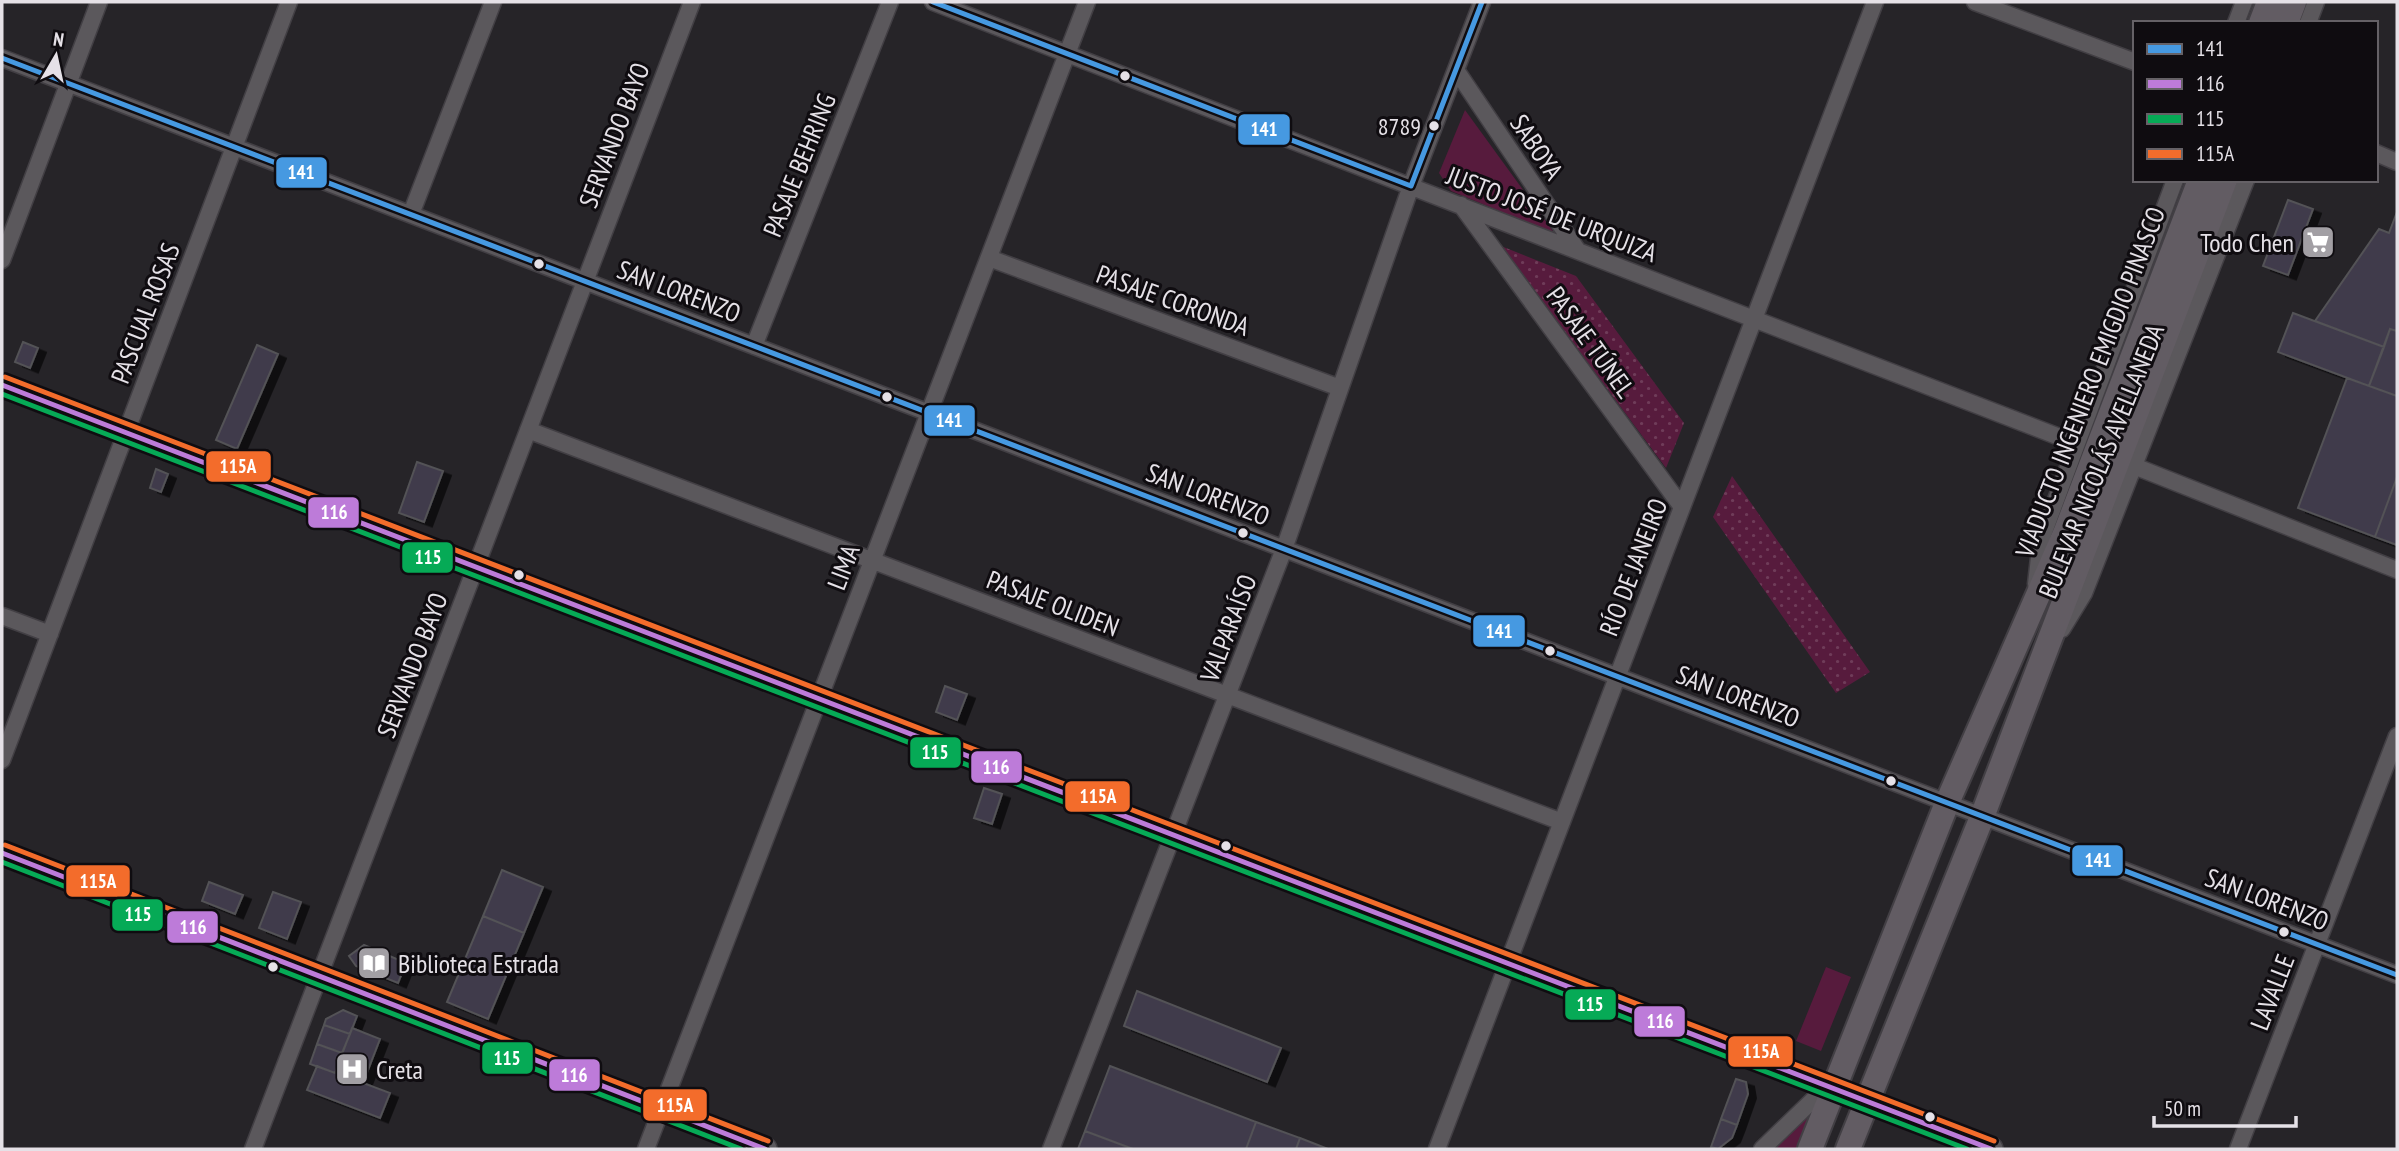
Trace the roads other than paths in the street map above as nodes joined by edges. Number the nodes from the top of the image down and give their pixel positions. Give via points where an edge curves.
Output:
1 (99, 2) edge
2 (289, 2) edge
3 (493, 2) edge
4 (692, 2) edge
5 (890, 2) edge
6 (933, 2) edge
7 (1087, 2) edge
8 (1482, 2) edge
9 (1875, 2) edge
10 (1975, 2) edge
11 (2244, 2) edge
12 (2269, 2) edge
13 (2294, 2) edge
14 (2316, 2) edge
15 (2237, 21) edge
16 (2262, 21) edge
17 (2287, 21) edge
18 (2309, 21) edge
19 (1067, 54) junction
20 (2, 58) edge
21 (2133, 61) edge
22 (1456, 70) junction
23 (68, 83) junction
24 (234, 146) junction
25 (2378, 154) edge
26 (2397, 162) edge
27 (2174, 182) edge
28 (2199, 182) edge
29 (2224, 182) edge
30 (2245, 182) edge
31 (1410, 186) junction
32 (1461, 205) junction
33 (411, 215) junction
34 (1578, 251) junction
35 (989, 258) junction
36 (2, 260) edge
37 (585, 281) junction
38 (1754, 319) junction
39 (754, 346) junction
40 (2, 385) edge
41 (1340, 388) junction
42 (929, 413) junction
43 (528, 430) junction
44 (126, 433) junction
45 (2075, 443) junction
46 (2134, 466) junction
47 (1682, 507) junction
48 (2077, 535) junction
49 (1284, 549) junction
50 (872, 560) junction
51 (475, 567) junction
52 (2397, 570) edge
53 (2033, 606) junction
54 (2, 616) edge
55 (50, 634) junction
56 (2041, 664) junction
57 (1617, 677) junction
58 (1228, 695) junction
59 (819, 699) junction
60 (2397, 736) edge
61 (2, 760) edge
62 (1947, 803) junction
63 (1982, 817) junction
64 (1562, 822) junction
65 (1174, 835) junction
66 (2, 853) edge
67 (2317, 944) junction
68 (1508, 963) junction
69 (319, 975) junction
70 (2397, 975) edge
71 (1834, 1089) junction
72 (1867, 1102) junction
73 (661, 1110) junction
74 (253, 1149) edge
75 (646, 1149) edge
76 (765, 1149) edge
77 (1051, 1149) edge
78 (1437, 1149) edge
79 (1762, 1149) edge
80 (1810, 1149) edge
81 (1848, 1149) edge
82 (1991, 1149) edge
83 (2238, 1149) edge

1 - 23 street
2 - 24 street, PASCUAL ROSAS
3 - 33 street
4 - 37 street, SERVANDO BAYO
5 - 39 street, PASAJE BEHRING
6 - 19 street, JUSTO JOSÉ DE URQUIZA
7 - 19 street, LIMA
8 - 22 street, VALPARAÍSO
9 - 38 street, RÍO DE JANEIRO
10 - 21 street
11 - 15 street
12 - 16 main road
13 - 17 main road
14 - 18 street
19 - 31 street, JUSTO JOSÉ DE URQUIZA
19 - 35 street, LIMA
20 - 23 street, SAN LORENZO
22 - 31 street, VALPARAÍSO
22 - 34 street, SABOYA
23 - 24 street, SAN LORENZO
23 - 36 street
24 - 33 street, SAN LORENZO
24 - 44 street, PASCUAL ROSAS
25 - 26 street
27 - 45 street, BULEVAR NICOLÁS AVELLANEDA
28 - 48 main road, VIADUCTO INGENIERO EMIGDIO PINASCO
29 - 48 main road, VIADUCTO INGENIERO EMIGDIO PINASCO
30 - 46 street, BULEVAR NICOLÁS AVELLANEDA
31 - 32 street, JUSTO JOSÉ DE URQUIZA
31 - 41 street, VALPARAÍSO
32 - 34 street, JUSTO JOSÉ DE URQUIZA
32 - 47 street, PASAJE TÚNEL
33 - 37 street, SAN LORENZO
34 - 38 street, JUSTO JOSÉ DE URQUIZA
35 - 41 street, PASAJE CORONDA
35 - 42 street, LIMA
37 - 39 street, SAN LORENZO
37 - 43 street, SERVANDO BAYO
38 - 45 street, JUSTO JOSÉ DE URQUIZA
38 - 47 street, RÍO DE JANEIRO
39 - 42 street, SAN LORENZO
40 - 44 main road
41 - 49 street, VALPARAÍSO
42 - 49 street, SAN LORENZO
42 - 50 street, LIMA
43 - 50 street, PASAJE OLIDEN
43 - 51 street, SERVANDO BAYO
44 - 51 main road
44 - 55 street, PASCUAL ROSAS
45 - 53 street, BULEVAR NICOLÁS AVELLANEDA via 2041,540
46 - 52 street
46 - 56 street, BULEVAR NICOLÁS AVELLANEDA via 2084,593
47 - 57 street, RÍO DE JANEIRO
48 - 53 main road, VIADUCTO INGENIERO EMIGDIO PINASCO
48 - 56 main road, VIADUCTO INGENIERO EMIGDIO PINASCO
49 - 57 street, SAN LORENZO
49 - 58 street, VALPARAÍSO
50 - 58 street, PASAJE OLIDEN
50 - 59 street, LIMA
51 - 59 main road
51 - 69 street, SERVANDO BAYO
53 - 62 main road, BULEVAR NICOLÁS AVELLANEDA
54 - 55 street
55 - 61 street, PASCUAL ROSAS
56 - 63 main road, BULEVAR NICOLÁS AVELLANEDA
57 - 62 street, SAN LORENZO
57 - 64 street, RÍO DE JANEIRO
58 - 64 street, PASAJE OLIDEN
58 - 65 street, VALPARAÍSO
59 - 65 main road
59 - 73 street, LIMA
60 - 67 street, LAVALLE
62 - 63 street, SAN LORENZO
62 - 71 main road, BULEVAR NICOLÁS AVELLANEDA
63 - 67 street, SAN LORENZO
63 - 72 main road, BULEVAR NICOLÁS AVELLANEDA
64 - 68 street, RÍO DE JANEIRO
65 - 68 main road
65 - 77 street, VALPARAÍSO
66 - 69 main road
67 - 70 street, SAN LORENZO
67 - 83 street, LAVALLE
68 - 71 main road
68 - 78 street, RÍO DE JANEIRO
69 - 73 main road
69 - 74 street, SERVANDO BAYO
71 - 72 main road
71 - 79 street via 1815,1098
71 - 80 main road, BULEVAR NICOLÁS AVELLANEDA
72 - 81 main road, BULEVAR NICOLÁS AVELLANEDA
72 - 82 main road
73 - 75 street, LIMA
73 - 76 main road

